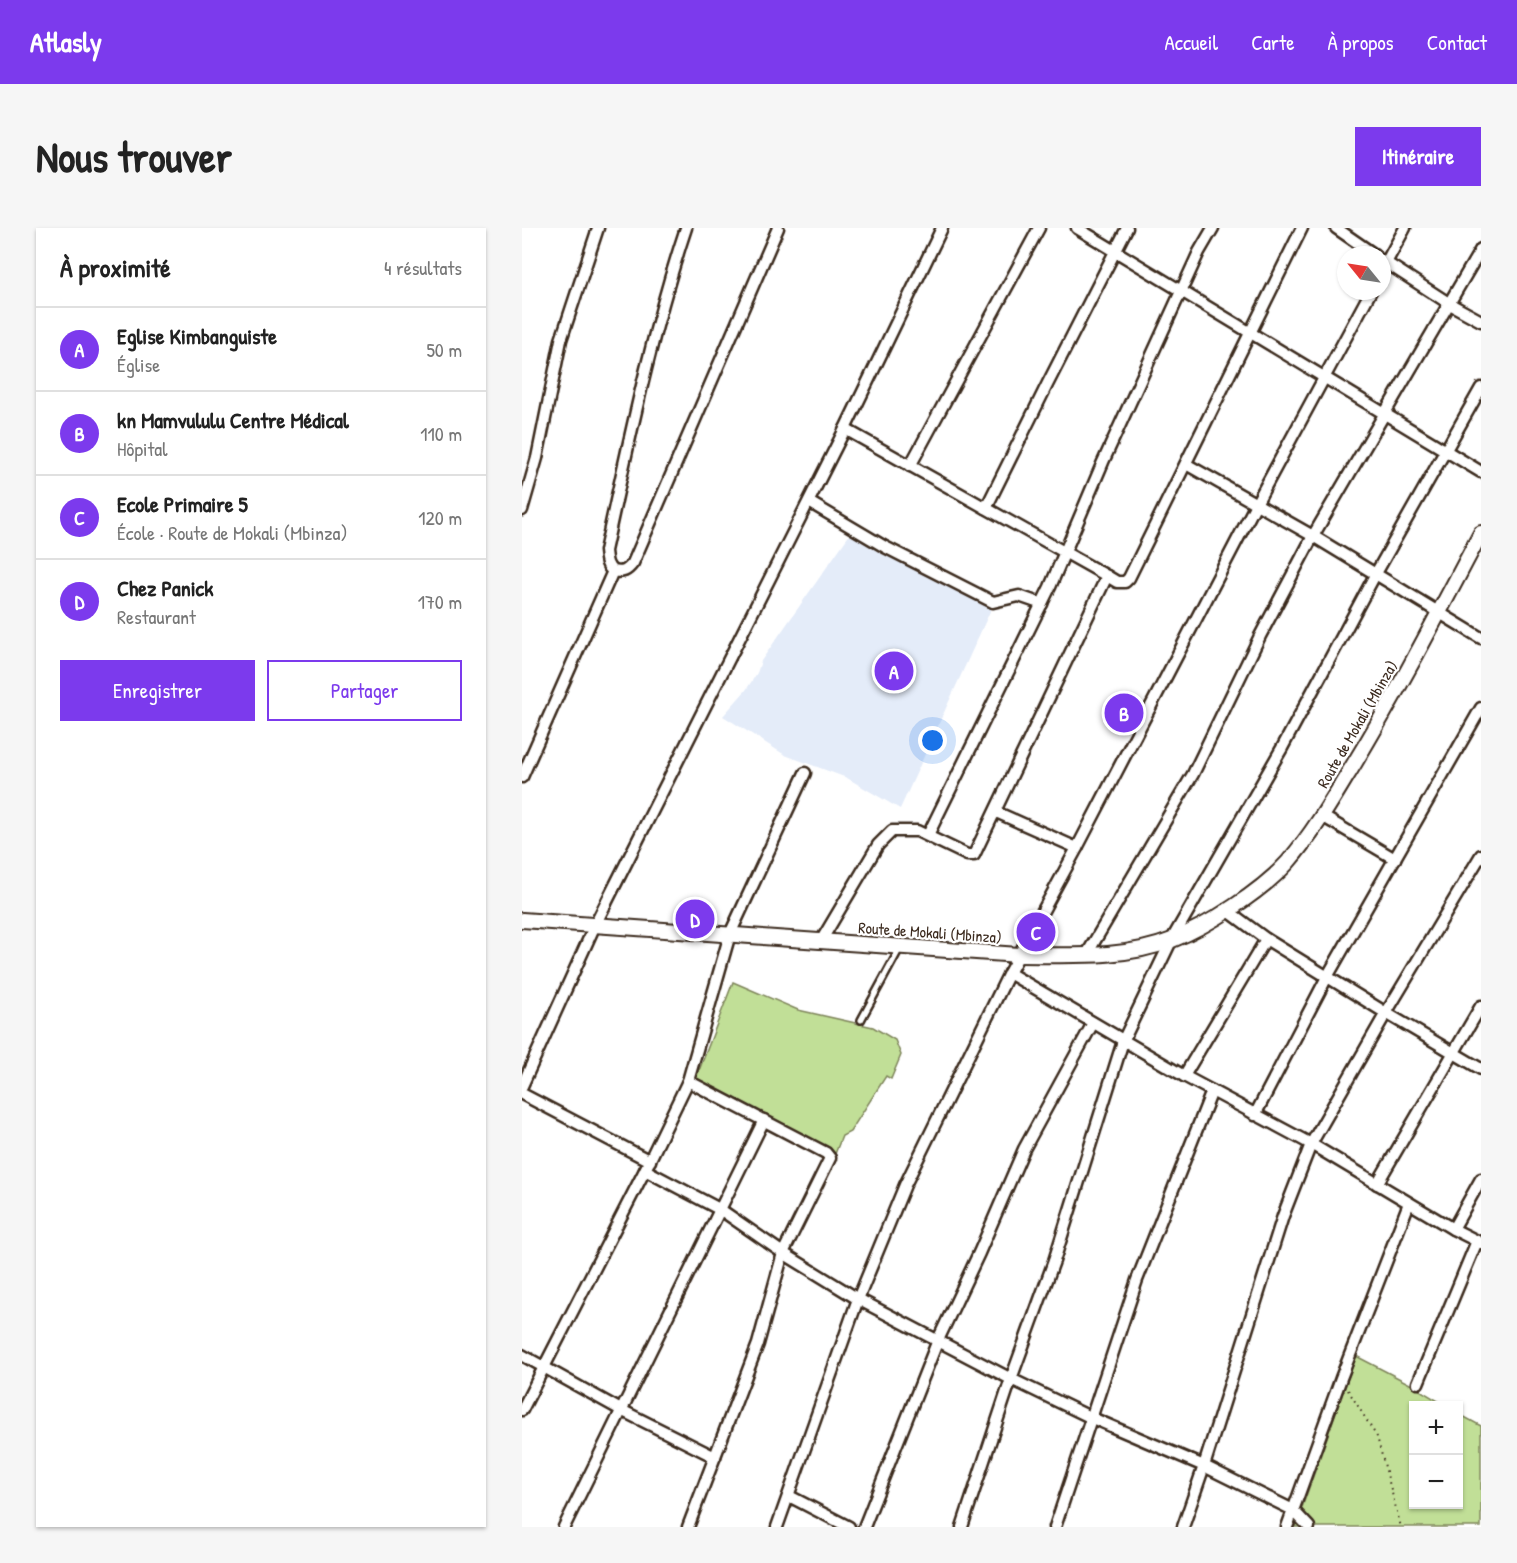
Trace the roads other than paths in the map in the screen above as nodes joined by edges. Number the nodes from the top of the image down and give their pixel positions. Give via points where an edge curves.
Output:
1 (598, 228) edge
2 (686, 228) edge
3 (778, 228) edge
4 (942, 228) edge
5 (1039, 228) edge
6 (1077, 228) edge
7 (1127, 228) edge
8 (1213, 228) edge
9 (1302, 228) edge
10 (1336, 228) edge
11 (1406, 228) edge
12 (1362, 246) edge
13 (1481, 249) edge
14 (1116, 250) junction
15 (1391, 251) edge
16 (1391, 269) edge
17 (1181, 291) junction
18 (1366, 300) edge
19 (1450, 304) junction
20 (1481, 321) edge
21 (1251, 332) junction
22 (1325, 378) junction
23 (1481, 388) edge
24 (1384, 415) junction
25 (845, 429) junction
26 (1446, 451) junction
27 (1186, 464) junction
28 (910, 466) junction
29 (1481, 472) edge
30 (809, 502) junction
31 (1256, 504) junction
32 (986, 508) junction
33 (522, 510) edge
34 (1481, 533) edge
35 (1313, 536) junction
36 (1066, 552) junction
37 (613, 571) junction
38 (1375, 575) junction
39 (1107, 576) junction
40 (1042, 604) junction
41 (1438, 614) junction
42 (1481, 638) edge
43 (1481, 708) edge
44 (805, 773) dead end
45 (522, 777) edge
46 (996, 812) junction
47 (1322, 816) junction
48 (928, 835) junction
49 (1077, 848) junction
50 (1481, 855) edge
51 (1395, 859) junction
52 (1227, 910) junction
53 (522, 920) edge
54 (595, 925) junction
55 (730, 934) junction
56 (1266, 939) junction
57 (821, 941) junction
58 (1171, 941) junction
59 (901, 947) junction
60 (1087, 954) junction
61 (1019, 955) junction
62 (1009, 973) junction
63 (1327, 977) junction
64 (1481, 1006) edge
65 (1386, 1013) junction
66 (861, 1020) dead end
67 (1093, 1023) junction
68 (1123, 1041) junction
69 (1454, 1052) junction
70 (1481, 1069) edge
71 (1184, 1076) junction
72 (688, 1081) junction
73 (522, 1086) edge
74 (1212, 1091) junction
75 (522, 1094) edge
76 (1255, 1115) junction
77 (764, 1120) junction
78 (1311, 1144) junction
79 (647, 1166) junction
80 (1481, 1179) edge
81 (1377, 1184) junction
82 (1409, 1203) junction
83 (721, 1210) junction
84 (1453, 1229) junction
85 (1479, 1242) edge
86 (783, 1253) junction
87 (858, 1299) junction
88 (938, 1340) junction
89 (522, 1355) edge
90 (544, 1367) junction
91 (1011, 1379) junction
92 (1418, 1383) dead end
93 (522, 1410) edge
94 (621, 1410) junction
95 (1092, 1418) junction
96 (715, 1457) junction
97 (1204, 1466) junction
98 (789, 1496) junction
99 (1293, 1510) junction
100 (564, 1527) edge
101 (688, 1527) edge
102 (777, 1527) edge
103 (849, 1527) edge
104 (864, 1527) edge
105 (962, 1527) edge
106 (1055, 1527) edge
107 (1183, 1527) edge
108 (1287, 1527) edge
109 (1309, 1527) edge

1 - 33 street via 561,340
2 - 37 street via 641,388 605,551 608,568
3 - 37 street via 633,563 628,570
4 - 25 street
5 - 28 street
6 - 14 street
7 - 14 street
8 - 17 street
9 - 21 street
10 - 12 street
11 - 15 street
13 - 19 street
14 - 17 street
14 - 32 street
16 - 19 street
17 - 21 street
17 - 36 street
18 - 22 street
19 - 20 street
19 - 24 street
21 - 22 street
21 - 27 street
22 - 24 street
22 - 31 street
23 - 26 street
24 - 26 street
24 - 35 street
25 - 28 street
25 - 30 street
26 - 29 street
26 - 38 street
27 - 31 street
27 - 39 street via 1129,578 1121,583
28 - 32 street
30 - 40 street via 885,547 993,602 1019,596
30 - 54 street
31 - 35 street
31 - 49 street
32 - 36 street
34 - 41 street, Route de Mokali (Mbinza)
35 - 38 street
35 - 60 street via 1192,774
36 - 39 street
36 - 40 street
37 - 45 street
38 - 41 street
38 - 58 street
39 - 46 street
40 - 48 street
41 - 42 street
41 - 47 street, Route de Mokali (Mbinza)
43 - 51 street
44 - 55 street
46 - 48 street via 974,855
46 - 49 street
47 - 51 street
47 - 52 street, Route de Mokali (Mbinza) via 1288,862
48 - 57 street via 902,830 885,836
49 - 61 street
50 - 65 street
51 - 63 street
52 - 56 street
52 - 58 street, Route de Mokali (Mbinza)
53 - 54 street, Route de Mokali (Mbinza)
54 - 55 street, Route de Mokali (Mbinza)
54 - 73 street
55 - 57 street, Route de Mokali (Mbinza)
55 - 72 street
56 - 63 street
56 - 71 street
57 - 59 street, Route de Mokali (Mbinza)
58 - 60 street, Route de Mokali (Mbinza) via 1135,950
58 - 68 street
59 - 61 street, Route de Mokali (Mbinza)
59 - 66 lane
60 - 61 street, Route de Mokali (Mbinza)
61 - 62 street
62 - 67 street
62 - 87 street via 905,1185
63 - 65 street
63 - 76 street
64 - 69 street
65 - 69 street
65 - 78 street
67 - 68 street
67 - 88 street via 1024,1149
68 - 71 street
68 - 91 street via 1054,1261
69 - 70 street
69 - 81 street
71 - 74 street
72 - 77 street
72 - 79 street
74 - 76 street
74 - 95 street via 1137,1280
75 - 79 street
76 - 78 street
77 - 83 street
77 - 86 street via 830,1155
78 - 81 street
78 - 97 street via 1283,1216
79 - 83 street
79 - 90 street
80 - 84 street
81 - 82 street
82 - 84 street
82 - 99 street
83 - 86 street
83 - 94 street
84 - 85 street
85 - 92 street
86 - 87 street
86 - 96 street via 758,1344
87 - 88 street
87 - 98 street
88 - 91 street
88 - 104 street
89 - 90 street
90 - 93 street
90 - 94 street
91 - 95 street
91 - 105 street
94 - 96 street
94 - 100 street
95 - 97 street
95 - 106 street
96 - 101 street
97 - 99 street
97 - 107 street
98 - 102 street
98 - 103 street
99 - 108 street
99 - 109 street

